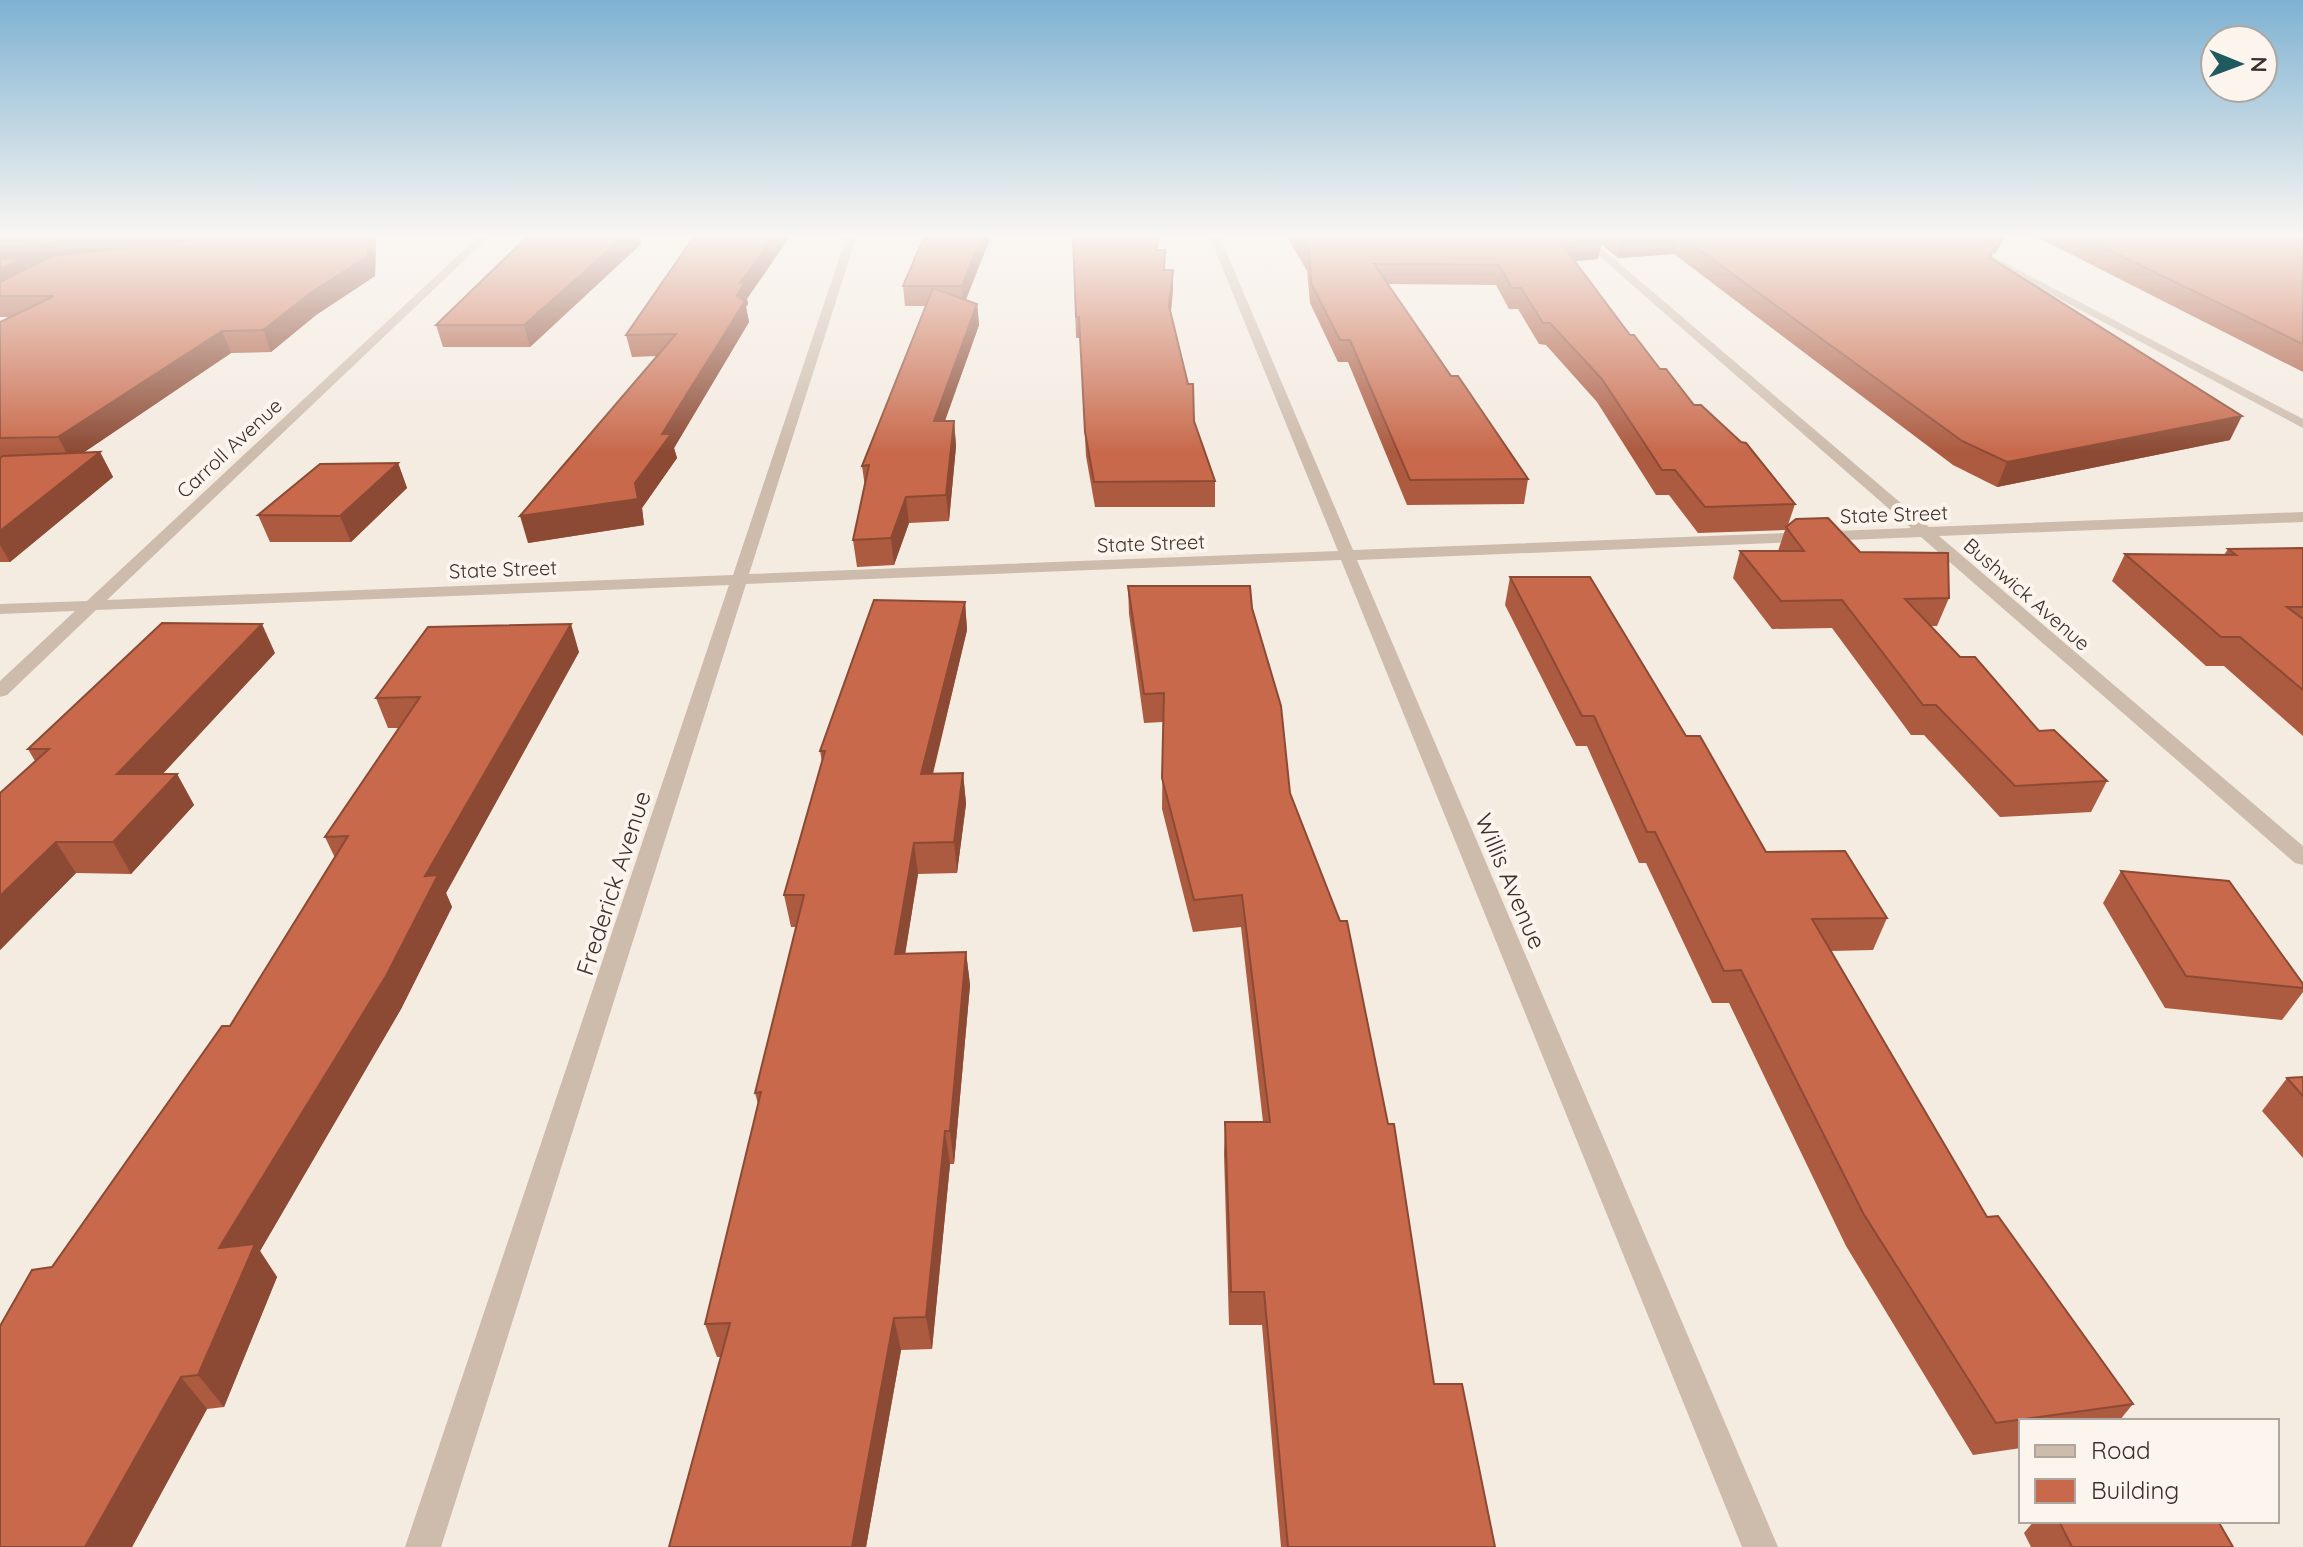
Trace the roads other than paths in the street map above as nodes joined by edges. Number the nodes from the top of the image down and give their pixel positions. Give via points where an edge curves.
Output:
1 (409, 307) edge
2 (828, 307) edge
3 (1244, 307) edge
4 (1664, 307) edge
5 (2081, 307) edge
6 (2303, 424) edge
7 (2303, 517) edge
8 (1926, 533) junction
9 (1346, 555) junction
10 (739, 579) junction
11 (91, 605) junction
12 (0, 609) edge
13 (0, 691) edge
14 (2303, 858) edge
15 (423, 1547) edge
16 (1760, 1547) edge

1 - 11 street, Carroll Avenue
2 - 10 street, Frederick Avenue
3 - 9 street, Willis Avenue
4 - 8 street, Bushwick Avenue
5 - 6 street
7 - 8 street, State Street
8 - 9 street, State Street
8 - 14 street, Bushwick Avenue
9 - 10 street, State Street
9 - 16 street, Willis Avenue
10 - 11 street, State Street
10 - 15 street, Frederick Avenue
11 - 12 street, State Street
11 - 13 street, Carroll Avenue

